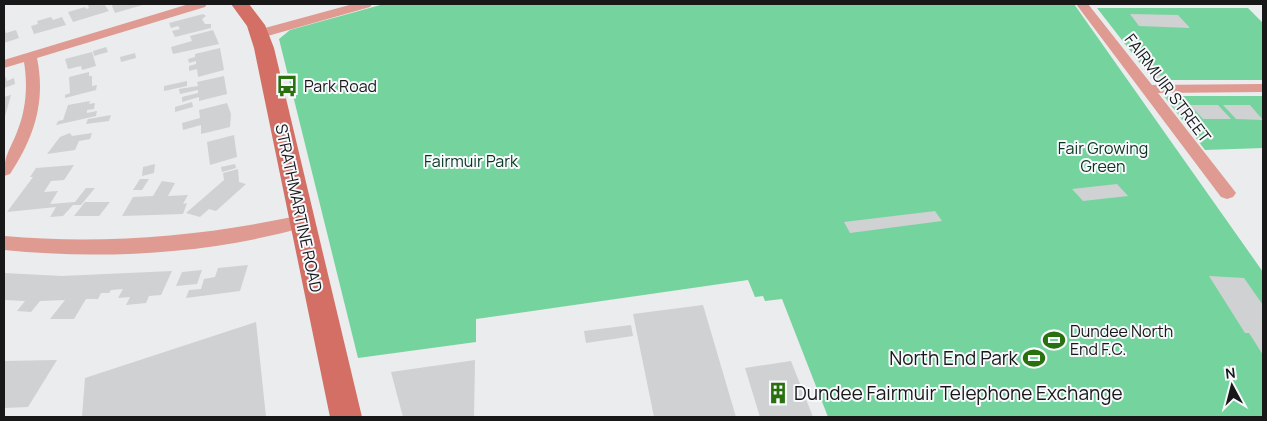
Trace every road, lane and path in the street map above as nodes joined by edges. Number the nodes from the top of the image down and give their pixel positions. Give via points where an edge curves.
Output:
1 (200, 4) edge
2 (240, 4) edge
3 (366, 4) edge
4 (1082, 4) edge
5 (259, 34) junction
6 (30, 56) junction
7 (4, 64) edge
8 (1146, 88) junction
9 (1263, 88) edge
10 (4, 170) edge
11 (1226, 193) dead end
12 (302, 222) junction
13 (4, 243) edge
14 (346, 417) edge

1 - 6 street
2 - 5 street, STRATHMARTINE ROAD
3 - 5 street
4 - 8 street, FAIRMUIR STREET
5 - 12 street, STRATHMARTINE ROAD
6 - 7 street
6 - 10 street via 35,75 35,98 26,131
8 - 9 street
8 - 11 street, FAIRMUIR STREET
12 - 13 street via 189,241 120,246
12 - 14 street, STRATHMARTINE ROAD

